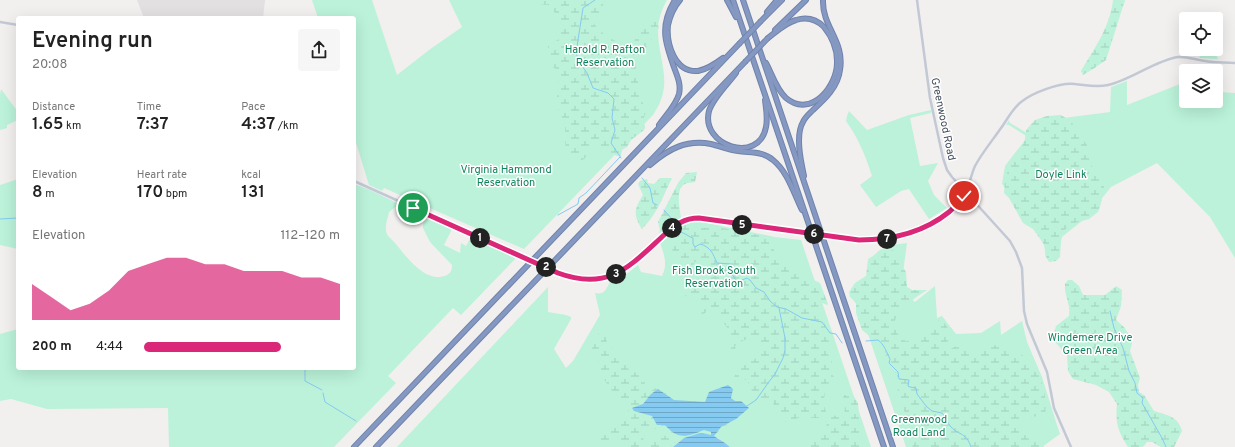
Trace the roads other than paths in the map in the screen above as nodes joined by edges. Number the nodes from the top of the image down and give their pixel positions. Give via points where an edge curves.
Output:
1 (675, 0) edge
2 (680, 0) edge
3 (727, 0) edge
4 (733, 0) edge
5 (743, 0) edge
6 (777, 0) edge
7 (782, 0) edge
8 (806, 0) edge
9 (823, 0) edge
10 (917, 0) edge
11 (761, 21) junction
12 (0, 22) edge
13 (16, 25) edge
14 (743, 29) junction
15 (768, 38) junction
16 (760, 53) junction
17 (730, 54) junction
18 (745, 62) junction
19 (1235, 63) edge
20 (762, 85) junction
21 (650, 138) junction
22 (630, 181) junction
23 (356, 182) edge
24 (966, 192) junction
25 (809, 196) junction
26 (812, 232) junction
27 (354, 447) edge
28 (376, 447) edge
29 (884, 447) edge
30 (893, 447) edge
31 (1071, 447) edge

1 - 21 highway via 666,20 664,35 680,84 679,94
2 - 17 highway via 673,10 668,32 670,47 679,64 686,69 697,71 710,67
3 - 14 highway
4 - 14 highway
5 - 16 highway
6 - 11 highway
7 - 11 highway
8 - 15 highway
9 - 25 highway via 824,15 839,48 841,59 837,81 832,90 808,114 801,126 800,151
10 - 24 street, Greenwood Road via 930,98 943,158 947,170
11 - 17 highway, bridge
12 - 13 street
14 - 20 highway
15 - 16 highway via 796,19 806,18 817,22 828,32 836,48 838,60 834,79 817,100 804,104 795,103 781,93
15 - 18 highway, bridge
16 - 25 highway
17 - 21 highway
18 - 20 highway via 710,110 709,126 720,141 743,148 754,146 760,140 766,128 767,116
18 - 22 highway
19 - 24 street via 1175,58 1108,85 1098,87 1065,84 1029,97 1016,107 981,157
20 - 26 highway
21 - 27 highway
22 - 26 highway via 669,150 684,144 704,143 765,154 782,168
22 - 28 highway
23 - 24 street, bridge via 554,271 582,279 613,275 631,266 672,227 689,219 699,218 871,240 914,232 933,223 950,211
24 - 31 street, Greenwood Road via 1010,241 1020,260 1026,321 1047,372 1052,401
25 - 30 highway
26 - 29 highway

